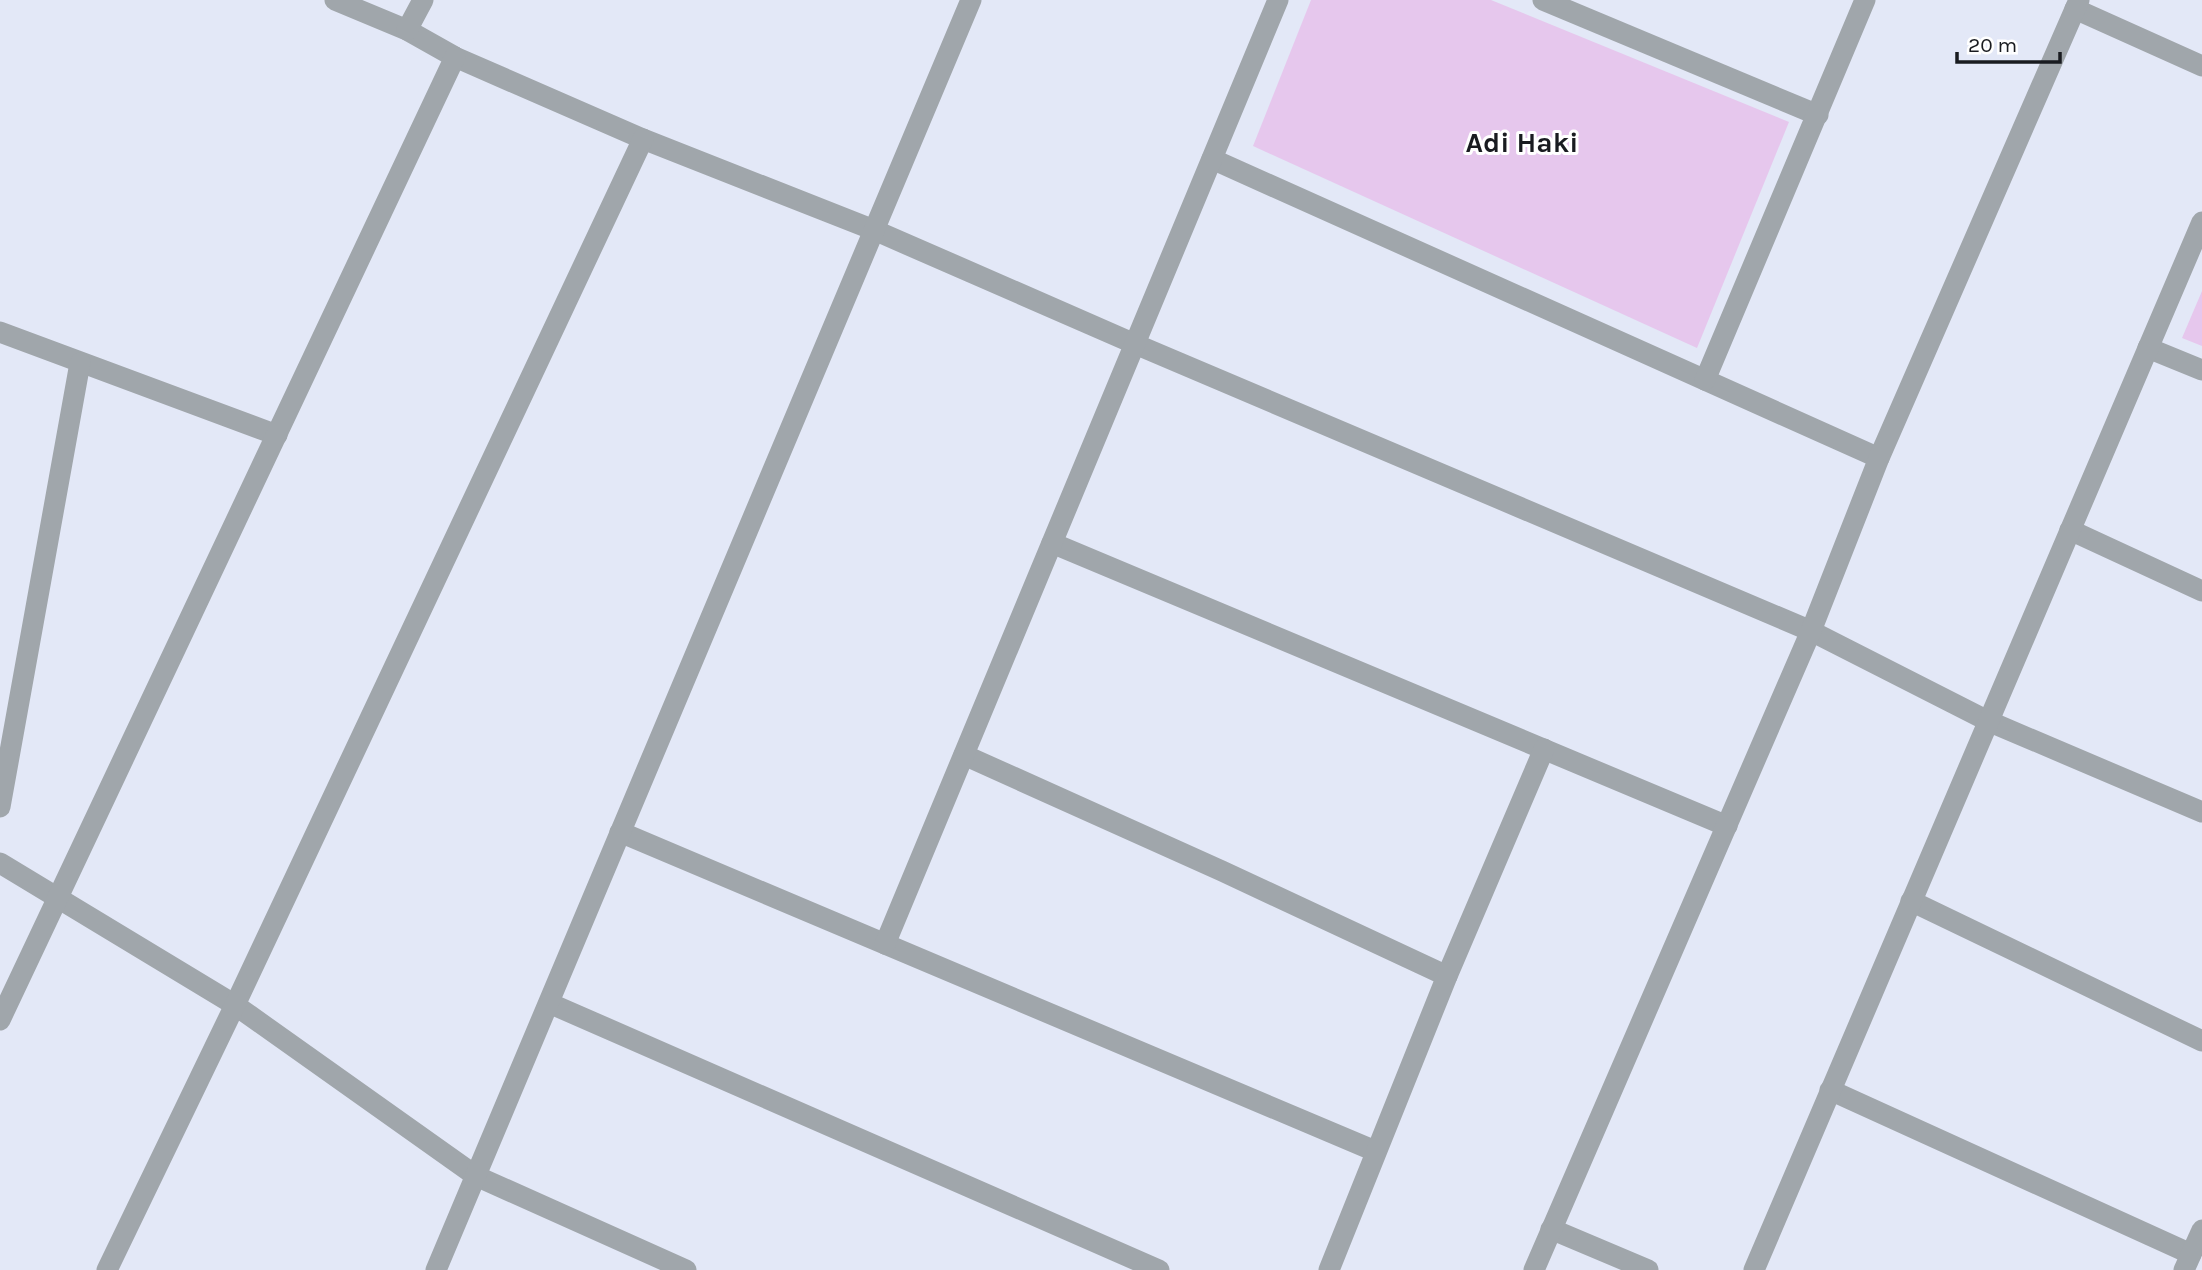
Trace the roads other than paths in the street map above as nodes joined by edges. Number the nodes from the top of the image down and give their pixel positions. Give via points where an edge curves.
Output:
1 (335, 0) edge
2 (423, 0) edge
3 (971, 0) edge
4 (1278, 0) edge
5 (1543, 0) edge
6 (1865, 0) edge
7 (2077, 5) edge
8 (407, 30) junction
9 (455, 57) junction
10 (2202, 65) edge
11 (1818, 115) junction
12 (643, 139) junction
13 (1212, 159) junction
14 (2202, 222) edge
15 (874, 230) junction
16 (0, 332) edge
17 (1135, 344) junction
18 (2148, 348) junction
19 (80, 363) junction
20 (2202, 370) edge
21 (1705, 380) junction
22 (277, 435) junction
23 (1879, 458) junction
24 (2070, 530) junction
25 (1052, 543) junction
26 (2202, 591) edge
27 (1811, 631) junction
28 (1989, 721) junction
29 (1544, 749) junction
30 (964, 755) junction
31 (0, 807) edge
32 (2202, 812) edge
33 (1727, 826) junction
34 (621, 832) junction
35 (0, 863) edge
36 (59, 897) junction
37 (1911, 901) junction
38 (885, 944) junction
39 (1447, 976) junction
40 (549, 1003) junction
41 (235, 1005) junction
42 (0, 1020) edge
43 (2202, 1041) edge
44 (1830, 1090) junction
45 (1375, 1151) junction
46 (476, 1176) junction
47 (1550, 1229) junction
48 (2202, 1230) edge
49 (2188, 1262) edge
50 (107, 1270) edge
51 (436, 1270) edge
52 (686, 1270) edge
53 (1159, 1270) edge
54 (1329, 1270) edge
55 (1534, 1270) edge
56 (1648, 1270) edge
57 (1754, 1270) edge

1 - 8 street
2 - 8 street
3 - 15 street
4 - 13 street
5 - 11 street
6 - 11 street
7 - 10 street
7 - 23 street
8 - 9 street
9 - 12 street
9 - 22 street
11 - 21 street
12 - 15 street
12 - 41 street
13 - 17 street
13 - 21 street
14 - 18 street
15 - 17 street
15 - 34 street
16 - 19 street
17 - 25 street
17 - 27 street
18 - 20 street
18 - 24 street
19 - 22 street
19 - 31 street
21 - 23 street
22 - 36 street
23 - 27 street
24 - 26 street
24 - 28 street
25 - 29 street
25 - 30 street
27 - 28 street
27 - 33 street
28 - 32 street
28 - 37 street
29 - 33 street
29 - 39 street
30 - 38 street
30 - 39 street
33 - 47 street
34 - 38 street
34 - 40 street
35 - 36 street
36 - 41 street
36 - 42 street
37 - 43 street
37 - 44 street
38 - 45 street
39 - 45 street
40 - 46 street
40 - 53 street
41 - 46 street
41 - 50 street
44 - 49 street
44 - 57 street
45 - 54 street
46 - 51 street
46 - 52 street
47 - 55 street
47 - 56 street
48 - 49 street

